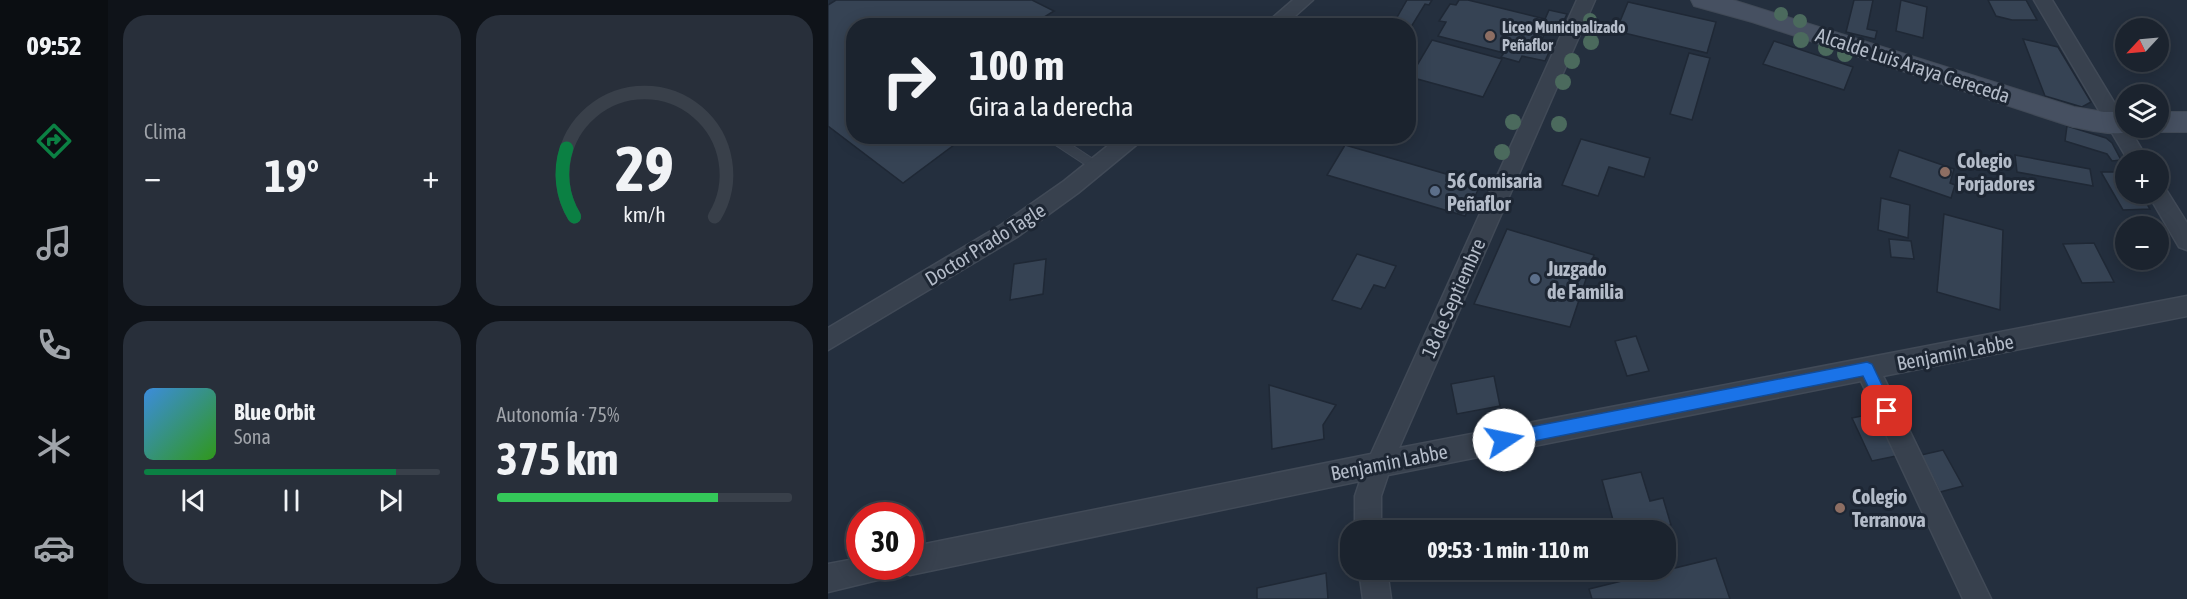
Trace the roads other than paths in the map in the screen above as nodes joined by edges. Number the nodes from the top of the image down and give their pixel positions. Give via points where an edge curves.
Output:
1 (1304, 0) edge
2 (1586, 0) edge
3 (1703, 0) edge
4 (2043, 0) edge
5 (1282, 18) edge
6 (2115, 115) edge
7 (2115, 122) edge
8 (2169, 122) edge
9 (2187, 122) edge
10 (1062, 144) edge
11 (1124, 144) edge
12 (1097, 167) junction
13 (2164, 204) edge
14 (2187, 241) edge
15 (2187, 306) edge
16 (828, 340) edge
17 (1867, 369) junction
18 (1379, 464) junction
19 (1367, 520) edge
20 (924, 558) edge
21 (846, 574) edge
22 (828, 578) edge
23 (1374, 580) edge
24 (1377, 599) edge
25 (1977, 599) edge

1 - 5 street
2 - 18 street, 18 de Septiembre
3 - 7 main road, Alcalde Luis Araya Cereceda via 2073,117
4 - 6 street
8 - 9 main road
10 - 12 lane
11 - 12 street, Doctor Prado Tagle
12 - 16 street, Doctor Prado Tagle via 1009,231
13 - 14 street
15 - 17 street, Benjamin Labbe
17 - 18 street, Benjamin Labbe
17 - 25 street
18 - 19 street, 18 de Septiembre via 1368,496
18 - 20 street, Benjamin Labbe
21 - 22 street
23 - 24 street

